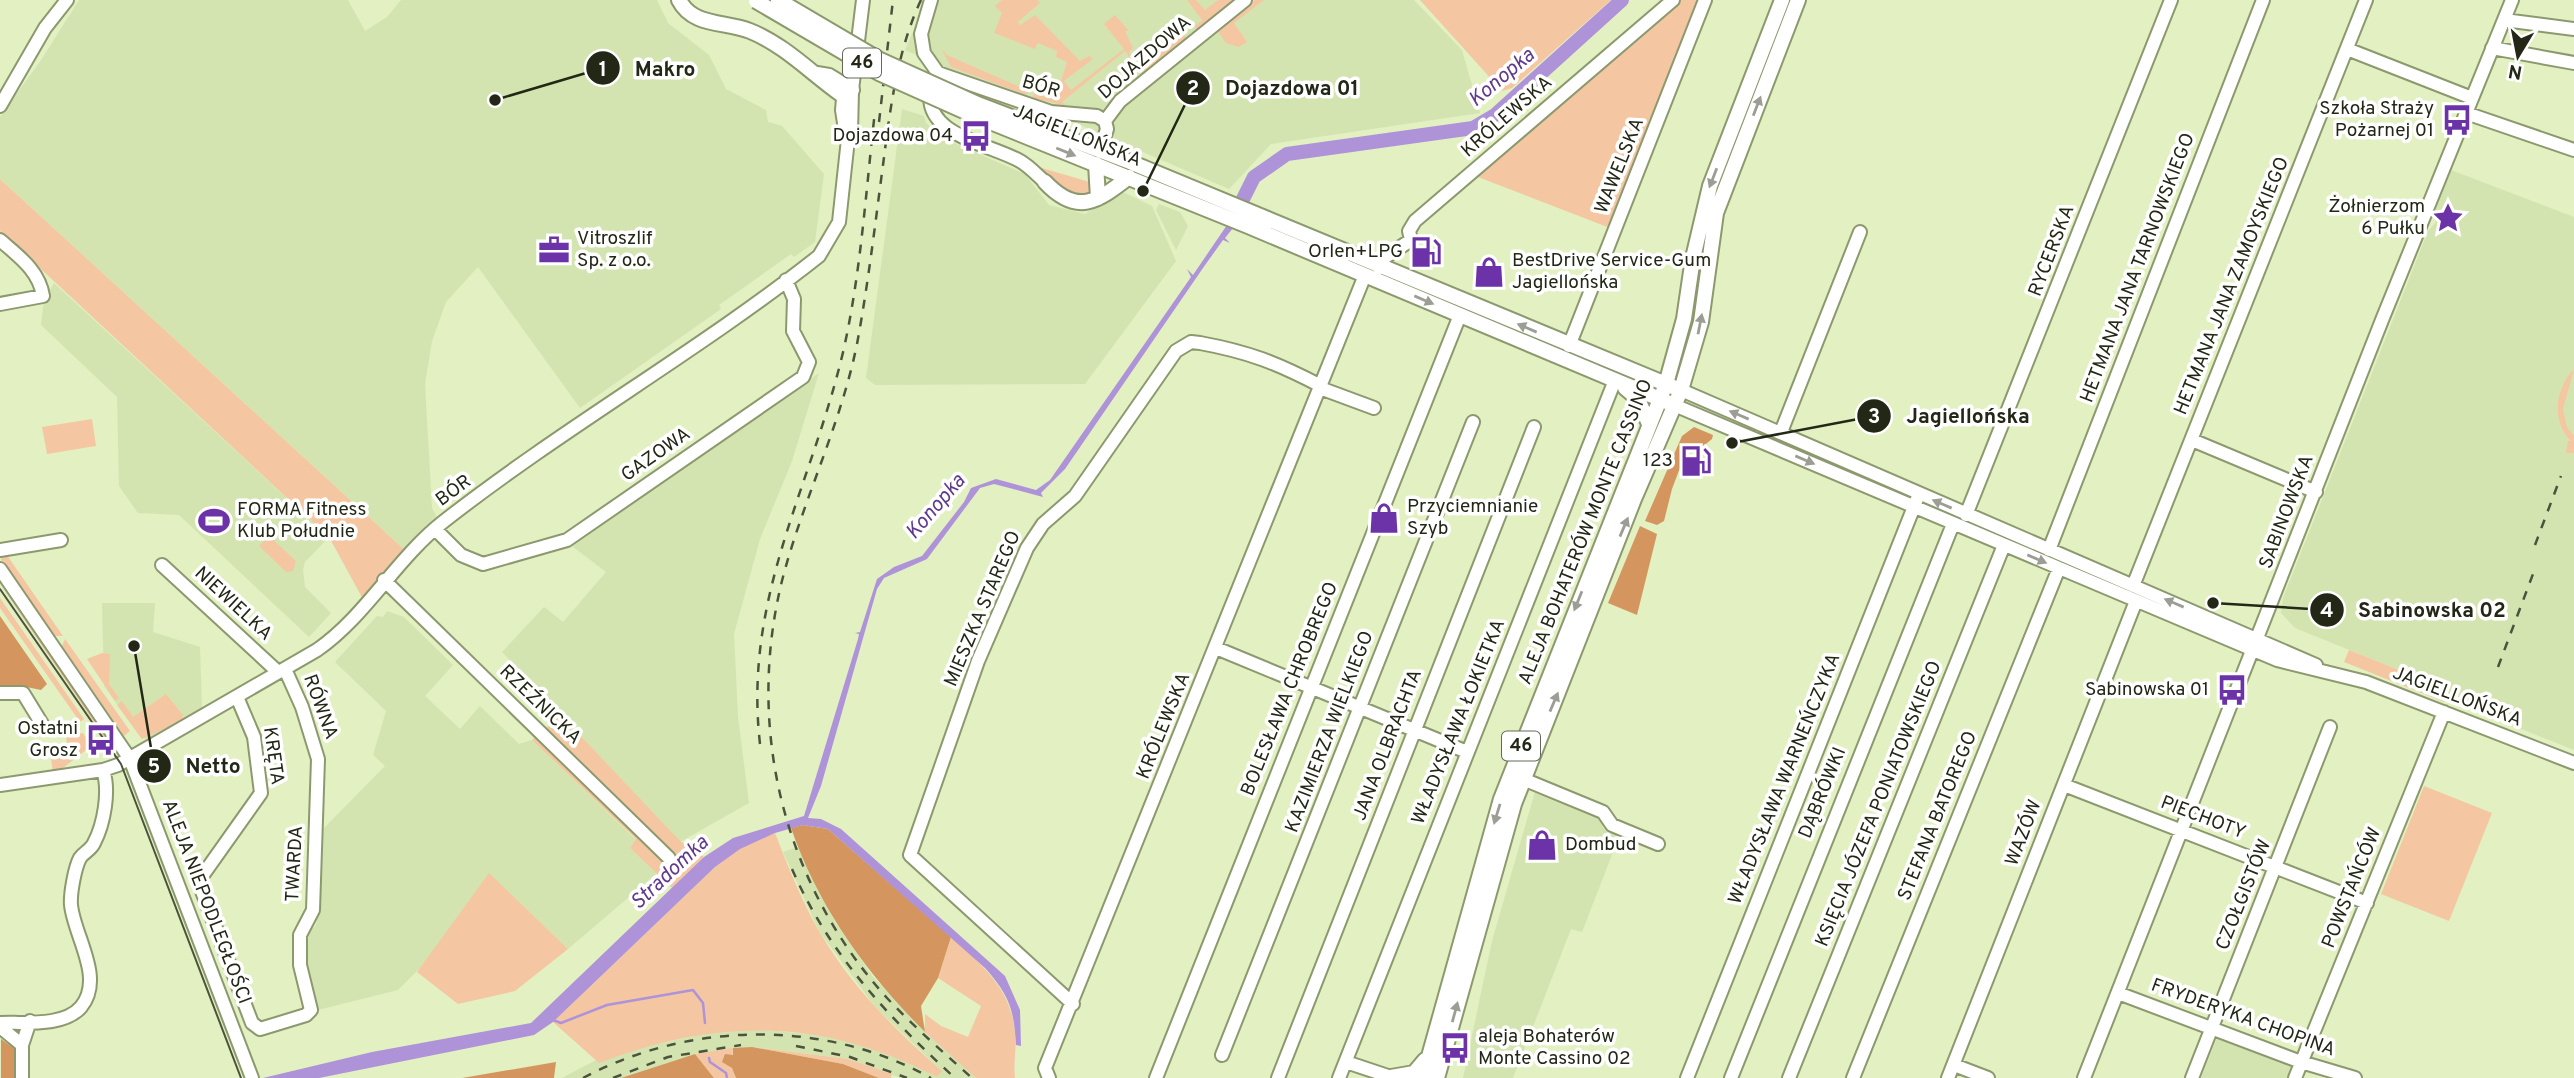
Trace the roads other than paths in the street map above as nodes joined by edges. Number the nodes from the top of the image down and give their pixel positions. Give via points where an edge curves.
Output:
1 (67, 0) edge
2 (679, 0) edge
3 (755, 0) edge
4 (778, 0) edge
5 (863, 0) edge
6 (931, 0) edge
7 (1245, 0) edge
8 (1672, 0) edge
9 (1705, 0) edge
10 (1782, 0) edge
11 (1798, 0) edge
12 (2171, 0) edge
13 (2263, 0) edge
14 (2367, 0) edge
15 (2512, 0) edge
16 (2504, 20) junction
17 (2574, 29) edge
18 (2493, 48) junction
19 (2347, 49) junction
20 (2574, 62) edge
21 (938, 73) junction
22 (846, 90) junction
23 (2472, 98) junction
24 (0, 106) edge
25 (974, 109) junction
26 (2466, 113) junction
27 (1105, 121) junction
28 (2574, 150) edge
29 (1098, 157) junction
30 (1129, 177) junction
31 (1045, 183) joint
32 (1098, 198) junction
33 (1219, 207) junction
34 (1250, 220) junction
35 (1860, 232) dead end
36 (0, 240) edge
37 (1379, 268) junction
38 (1365, 275) junction
39 (786, 281) junction
40 (0, 304) edge
41 (1460, 315) junction
42 (1569, 346) junction
43 (1672, 361) junction
44 (1689, 366) junction
45 (1636, 371) junction
46 (1615, 380) junction
47 (1666, 384) junction
48 (1320, 387) junction
49 (1681, 390) junction
50 (1660, 399) junction
51 (1704, 400) junction
52 (1674, 405) junction
53 (1374, 408) dead end
54 (1473, 422) dead end
55 (1649, 424) junction
56 (1534, 427) dead end
57 (1781, 432) junction
58 (2192, 440) junction
59 (2316, 492) junction
60 (1917, 500) junction
61 (1966, 515) junction
62 (1953, 524) junction
63 (435, 529) junction
64 (61, 540) dead end
65 (2004, 545) junction
66 (0, 550) edge
67 (2049, 550) junction
68 (162, 565) dead end
69 (2059, 568) junction
70 (0, 569) edge
71 (384, 580) junction
72 (2133, 586) junction
73 (2136, 601) junction
74 (2257, 645) junction
75 (1216, 648) junction
76 (282, 671) junction
77 (1312, 688) junction
78 (0, 693) edge
79 (237, 697) junction
80 (1361, 708) junction
81 (2444, 712) junction
82 (42, 724) dead end
83 (2330, 727) dead end
84 (1414, 730) junction
85 (1467, 752) junction
86 (130, 759) junction
87 (318, 759) joint
88 (2574, 763) edge
89 (103, 770) junction
90 (1523, 779) junction
91 (0, 785) edge
92 (2064, 785) junction
93 (2183, 830) junction
94 (1658, 844) dead end
95 (669, 858) dead end
96 (2275, 866) junction
97 (2367, 903) junction
98 (2118, 993) junction
99 (1073, 1004) junction
100 (311, 1010) joint
101 (30, 1021) junction
102 (0, 1025) edge
103 (2212, 1029) junction
104 (22, 1045) junction
105 (1429, 1054) junction
106 (1222, 1055) dead end
107 (1346, 1062) junction
108 (2301, 1062) junction
109 (1954, 1065) junction
110 (22, 1078) edge
111 (252, 1078) edge
112 (1049, 1078) edge
113 (1156, 1078) edge
114 (1278, 1078) edge
115 (1339, 1078) edge
116 (1392, 1078) edge
117 (1423, 1078) edge
118 (1437, 1078) edge
119 (1687, 1078) edge
120 (1731, 1078) edge
121 (1789, 1078) edge
122 (1853, 1078) edge
123 (1948, 1078) edge
124 (1987, 1078) edge
125 (2084, 1078) edge
126 (2192, 1078) edge
127 (2295, 1078) edge
128 (2355, 1078) edge

1 - 24 street via 45,28
2 - 22 main road via 695,18 754,33
3 - 25 main road, JAGIELLOŃSKA / 46, bridge via 879,73
4 - 25 main road, JAGIELLOŃSKA / 46, bridge
5 - 22 street, BÓR
6 - 21 street via 921,34 925,53
7 - 27 street, DOJAZDOWA via 1120,101
8 - 37 street, KRÓLEWSKA via 1415,222 1409,231 1411,240 1384,258
9 - 42 street, WAWELSKA
10 -> 43 main road, ALEJA BOHATERÓW MONTE CASSINO via 1706,197
44 -> 11 main road, ALEJA BOHATERÓW MONTE CASSINO via 1701,322 1716,213
12 - 61 street, RYCERSKA
13 - 67 street, HETMANA JANA TARNOWSKIEGO
14 - 19 street, HETMANA JANA ZAMOYSKIEGO
15 - 16 street, SABINOWSKA
16 - 17 street
16 - 18 street, SABINOWSKA
18 - 20 street
18 - 23 street, SABINOWSKA
19 - 23 street
19 - 58 street, HETMANA JANA ZAMOYSKIEGO
21 - 27 street, BÓR via 1051,112 1097,116
21 - 31 street via 929,102 940,123 1023,162
22 - 39 street, BÓR via 851,134 835,232 819,256
23 - 26 street, SABINOWSKA
25 - 29 main road, JAGIELLOŃSKA / 46
26 - 28 street
26 - 59 street, SABINOWSKA
27 - 29 street
29 - 30 main road, JAGIELLOŃSKA / 46
29 - 32 main road
29 - 33 main road, JAGIELLOŃSKA / 46
30 - 32 main road
30 - 33 main road, JAGIELLOŃSKA / 46
31 - 32 main road via 1070,202
33 - 34 main road, JAGIELLOŃSKA / 46
34 - 37 main road, JAGIELLOŃSKA / 46
34 - 38 main road, JAGIELLOŃSKA / 46
35 - 57 street
36 - 40 street via 32,269 43,296
42 -> 37 main road, JAGIELLOŃSKA / 46
38 -> 41 main road, JAGIELLOŃSKA / 46
38 - 48 street, KRÓLEWSKA
39 - 63 street, BÓR
39 - 63 street, GAZOWA via 794,299 793,331 809,362 803,377 567,540 483,564 461,555
41 - 46 main road, JAGIELLOŃSKA / 46
41 - 77 street, BOLESŁAWA CHROBREGO
42 - 45 main road, JAGIELLOŃSKA / 46
43 - 45 main road via 1658,371
43 - 47 main road, ALEJA BOHATERÓW MONTE CASSINO
44 - 49 main road, ALEJA BOHATERÓW MONTE CASSINO
44 - 51 street via 1692,385
45 - 47 main road, JAGIELLOŃSKA / 46
46 - 50 main road, JAGIELLOŃSKA / 46
46 - 55 main road via 1637,399
46 - 85 street, WŁADYSŁAWA ŁOKIETKA
47 - 49 main road, JAGIELLOŃSKA / 46
47 - 50 main road, ALEJA BOHATERÓW MONTE CASSINO
48 - 53 street
48 - 75 street, KRÓLEWSKA
48 - 99 street, MIESZKA STAREGO via 1276,362 1251,354 1191,342 1176,351 1075,496 1034,535 978,661 910,855
49 - 51 street, JAGIELLOŃSKA
49 - 52 main road, ALEJA BOHATERÓW MONTE CASSINO / 46
50 - 52 main road, JAGIELLOŃSKA
50 - 55 main road, ALEJA BOHATERÓW MONTE CASSINO / 46
57 -> 51 street, JAGIELLOŃSKA
52 -> 60 street, JAGIELLOŃSKA
90 -> 52 main road, ALEJA BOHATERÓW MONTE CASSINO / 46
54 - 80 street, KAZIMIERZA WIELKIEGO
55 -> 105 main road, ALEJA BOHATERÓW MONTE CASSINO / 46 via 1501,799
56 - 84 street, JANA OLBRACHTA
57 - 60 street, JAGIELLOŃSKA
58 - 59 street
58 - 72 street, HETMANA JANA ZAMOYSKIEGO
59 - 74 street, SABINOWSKA
61 -> 60 street, JAGIELLOŃSKA
60 - 62 street, JAGIELLOŃSKA
60 - 119 street, WŁADYSŁAWA WARNEŃCZYKA
61 - 67 street, JAGIELLOŃSKA
62 - 65 street, JAGIELLOŃSKA
62 - 120 street, DĄBRÓWKI
63 - 71 street, BÓR
64 - 66 street
65 -> 69 street, JAGIELLOŃSKA
65 - 121 street, KSIĘCIA JÓZEFA PONIATOWSKIEGO
67 - 72 street, JAGIELLOŃSKA
68 - 76 street, NIEWIELKA
69 - 73 street, JAGIELLOŃSKA
69 - 122 street, STEFANA BATOREGO
70 - 86 street, ALEJA NIEPODLEGŁOŚCI
71 - 76 street, BÓR via 329,642
71 - 95 street, RZEŹNICKA
74 -> 72 street, JAGIELLOŃSKA
73 - 74 street, JAGIELLOŃSKA
73 - 92 street, WAZÓW
74 - 81 street, JAGIELLOŃSKA
74 - 93 street, SABINOWSKA
75 - 77 street
75 - 99 street, KRÓLEWSKA
76 - 79 street, BÓR
76 - 87 street, RÓWNA via 302,707
77 - 80 street
77 - 113 street, BOLESŁAWA CHROBREGO
78 - 82 street via 23,693
79 - 86 street, BÓR
79 - 100 street, KRĘTA via 254,737 261,793 201,878 201,890 254,1026 263,1029
80 - 84 street
80 - 106 street, KAZIMIERZA WIELKIEGO
81 - 88 street, JAGIELLOŃSKA
81 - 97 street, POWSTAŃCÓW
83 - 96 street, CZOŁGISTÓW
84 - 85 street
84 - 114 street, JANA OLBRACHTA
85 - 107 street, WŁADYSŁAWA ŁOKIETKA
86 - 89 street, BÓR
86 - 111 street, ALEJA NIEPODLEGŁOŚCI
87 - 100 street, TWARDA via 313,910 300,935 300,965
89 - 91 street, BÓR
89 - 101 street via 108,784 98,836 79,860 71,904 88,964 89,987 83,1005 70,1018
90 - 94 street via 1603,813 1612,825
118 -> 90 main road, ALEJA BOHATERÓW MONTE CASSINO / 46
92 - 93 street, PIECHOTY
92 - 109 street, WAZÓW
93 - 96 street, PIECHOTY
93 - 98 street, SABINOWSKA
96 - 97 street, PIECHOTY
96 - 103 street, CZOŁGISTÓW
97 - 108 street, POWSTAŃCÓW
98 - 103 street, FRYDERYKA CHOPINA
98 - 125 street, SABINOWSKA
99 - 112 street, KRÓLEWSKA via 1045,1068
101 - 102 street
101 - 104 street
102 - 104 street
103 - 108 street, FRYDERYKA CHOPINA
103 - 126 street, CZOŁGISTÓW
104 - 110 street
105 - 116 main road via 1414,1073
105 - 117 main road, ALEJA BOHATERÓW MONTE CASSINO / 46
107 - 115 street, WŁADYSŁAWA ŁOKIETKA
107 - 116 street
108 - 127 street, POWSTAŃCÓW
108 - 128 street, FRYDERYKA CHOPINA
109 - 123 street, WAZÓW
109 - 124 street

